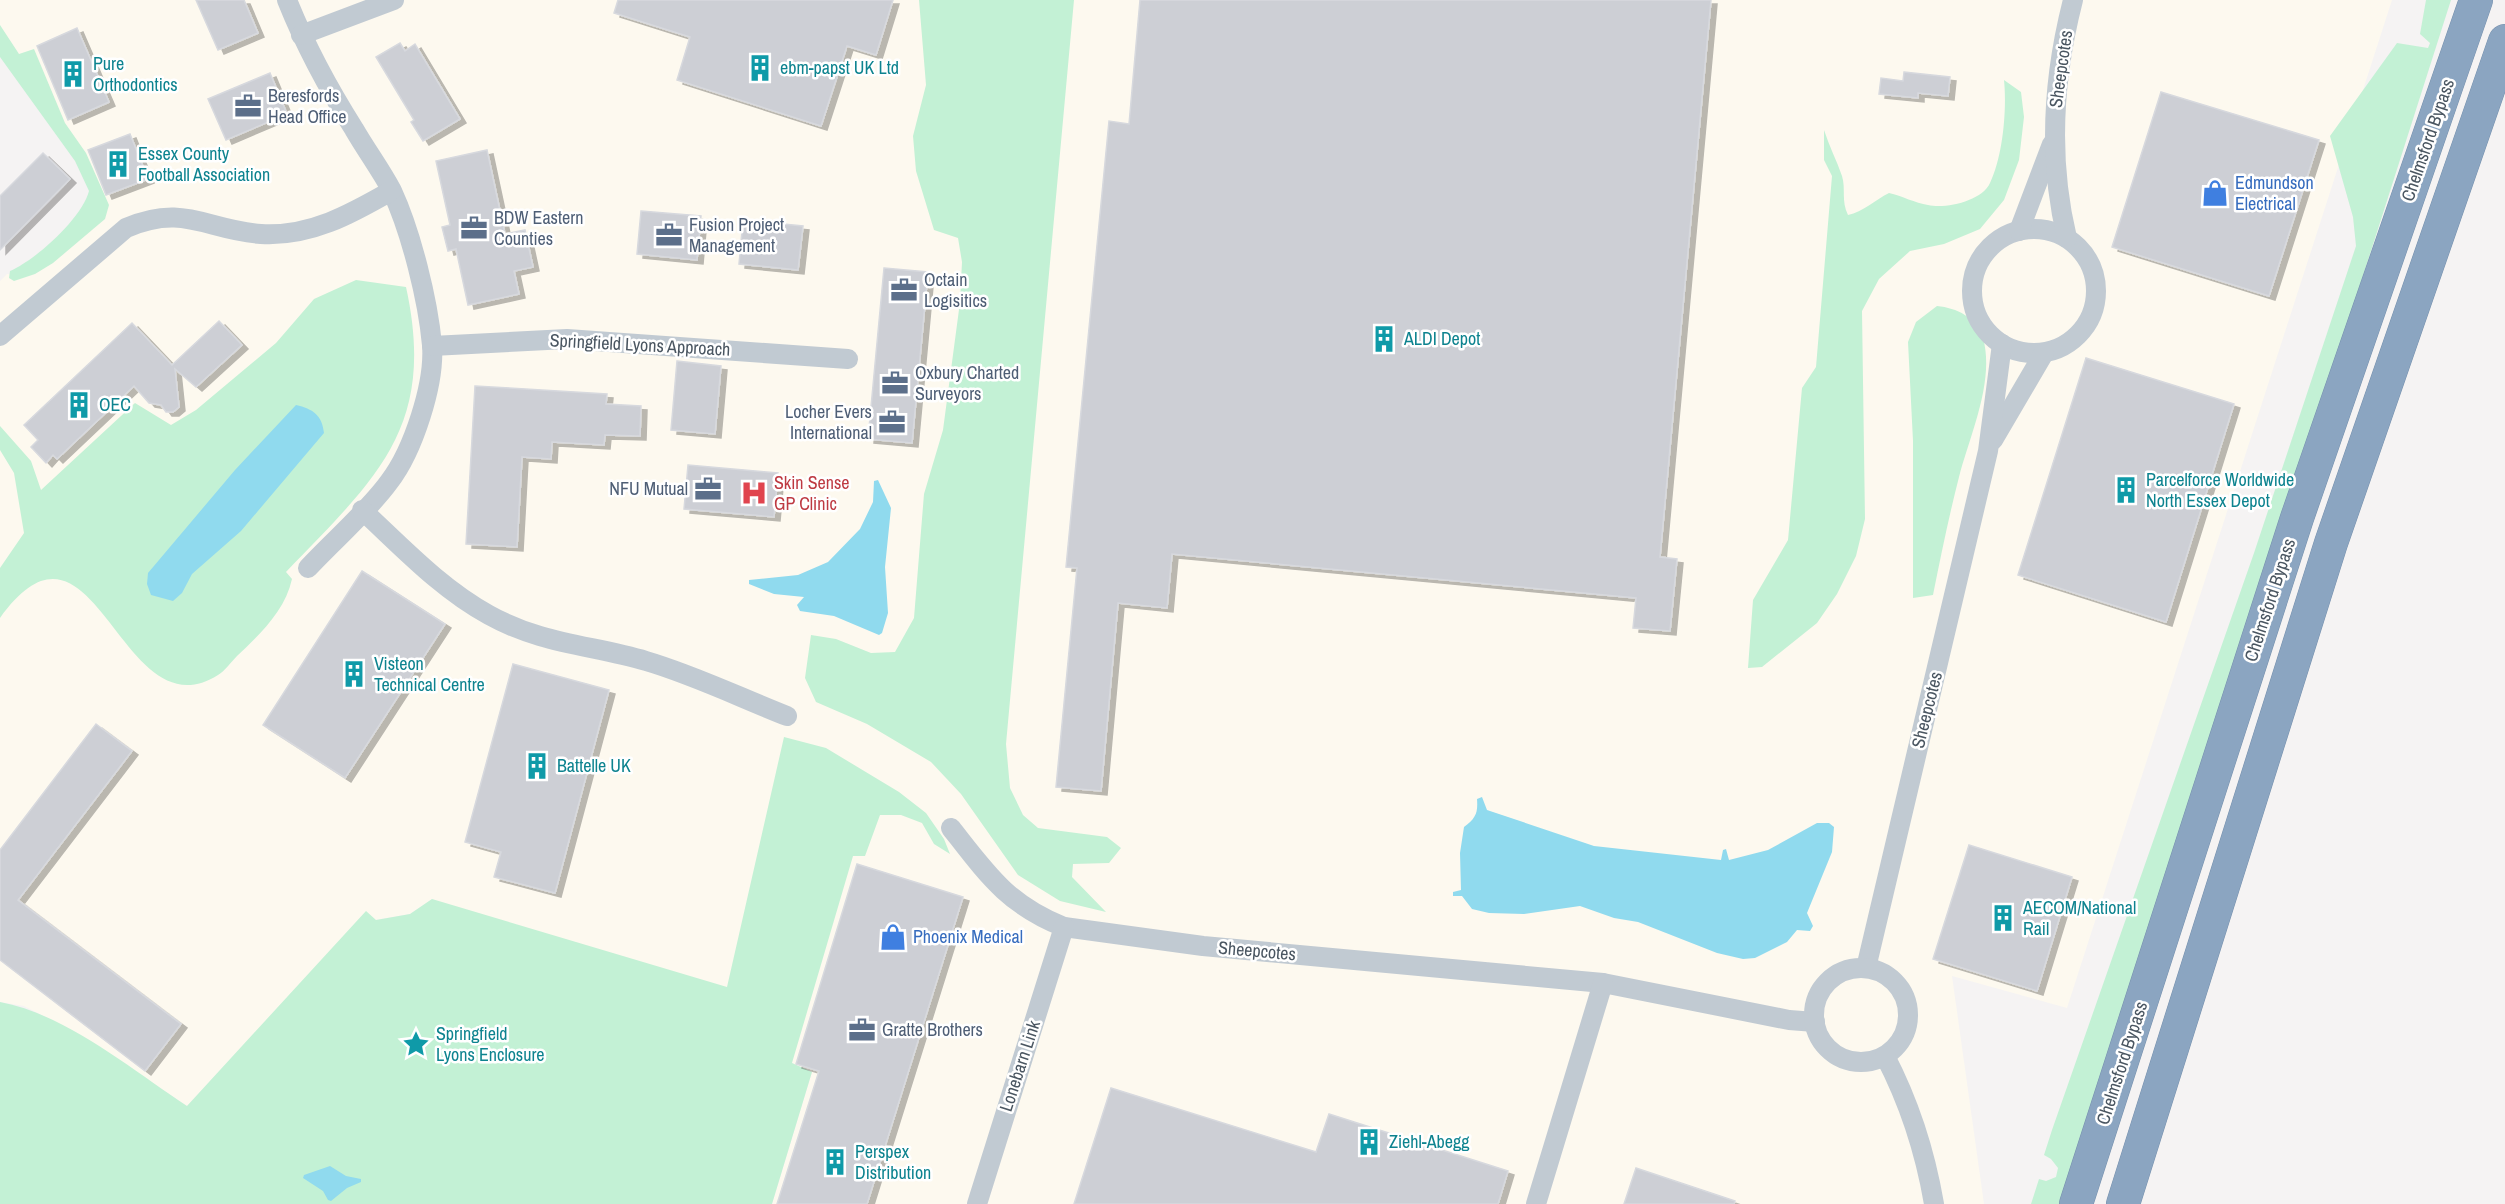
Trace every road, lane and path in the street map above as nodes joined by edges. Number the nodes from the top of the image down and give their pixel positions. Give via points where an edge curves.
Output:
1 (287, 0) edge
2 (393, 0) edge
3 (2073, 0) edge
4 (2476, 0) edge
5 (301, 35) junction
6 (2505, 41) edge
7 (2054, 139) junction
8 (392, 191) junction
9 (2019, 231) junction
10 (2067, 238) junction
11 (0, 336) edge
12 (2002, 344) junction
13 (432, 346) junction
14 (2044, 353) junction
15 (848, 359) dead end
16 (1988, 451) junction
17 (362, 510) junction
18 (308, 568) dead end
19 (787, 716) dead end
20 (951, 828) dead end
21 (1064, 927) junction
22 (1866, 968) junction
23 (1603, 983) junction
24 (1815, 1022) junction
25 (1885, 1056) junction
26 (977, 1204) edge
27 (1536, 1204) edge
28 (1934, 1204) edge
29 (2076, 1204) edge
30 (2123, 1204) edge

1 - 5 street
2 - 5 street
3 - 7 street, Sheepcotes via 2057,80
4 - 29 highway, Chelmsford Bypass via 2297,518
5 - 8 street
6 - 30 highway via 2331,543
7 - 9 street, Sheepcotes
7 - 10 street, Sheepcotes
8 - 11 street via 346,216 292,233 262,234 171,216 142,221 126,228
8 - 13 street via 418,271
9 - 10 street via 2045,230
9 - 12 street via 2000,239 1986,252 1976,269 1972,288 1979,320
10 - 14 street via 2083,253 2093,272 2093,309 2085,328 2073,340
12 - 14 street via 2022,352
12 - 16 street, Sheepcotes
13 - 15 street, Springfield Lyons Approach via 567,339
13 - 17 street via 428,388 411,441 390,482
14 - 16 street, Sheepcotes
16 - 22 street, Sheepcotes
17 - 18 street
17 - 19 street via 454,592 488,615 567,645 649,662
20 - 21 street, Sheepcotes via 1009,897
21 - 23 street, Sheepcotes via 1203,946
21 - 26 street, Lonebarn Link
22 - 24 street via 1844,971 1828,981 1814,1007
22 - 25 street via 1882,973 1899,987 1907,1005 1905,1033
23 - 24 street, Sheepcotes
23 - 27 street
24 - 25 street via 1824,1045 1835,1055 1868,1063
25 - 28 street via 1914,1118

